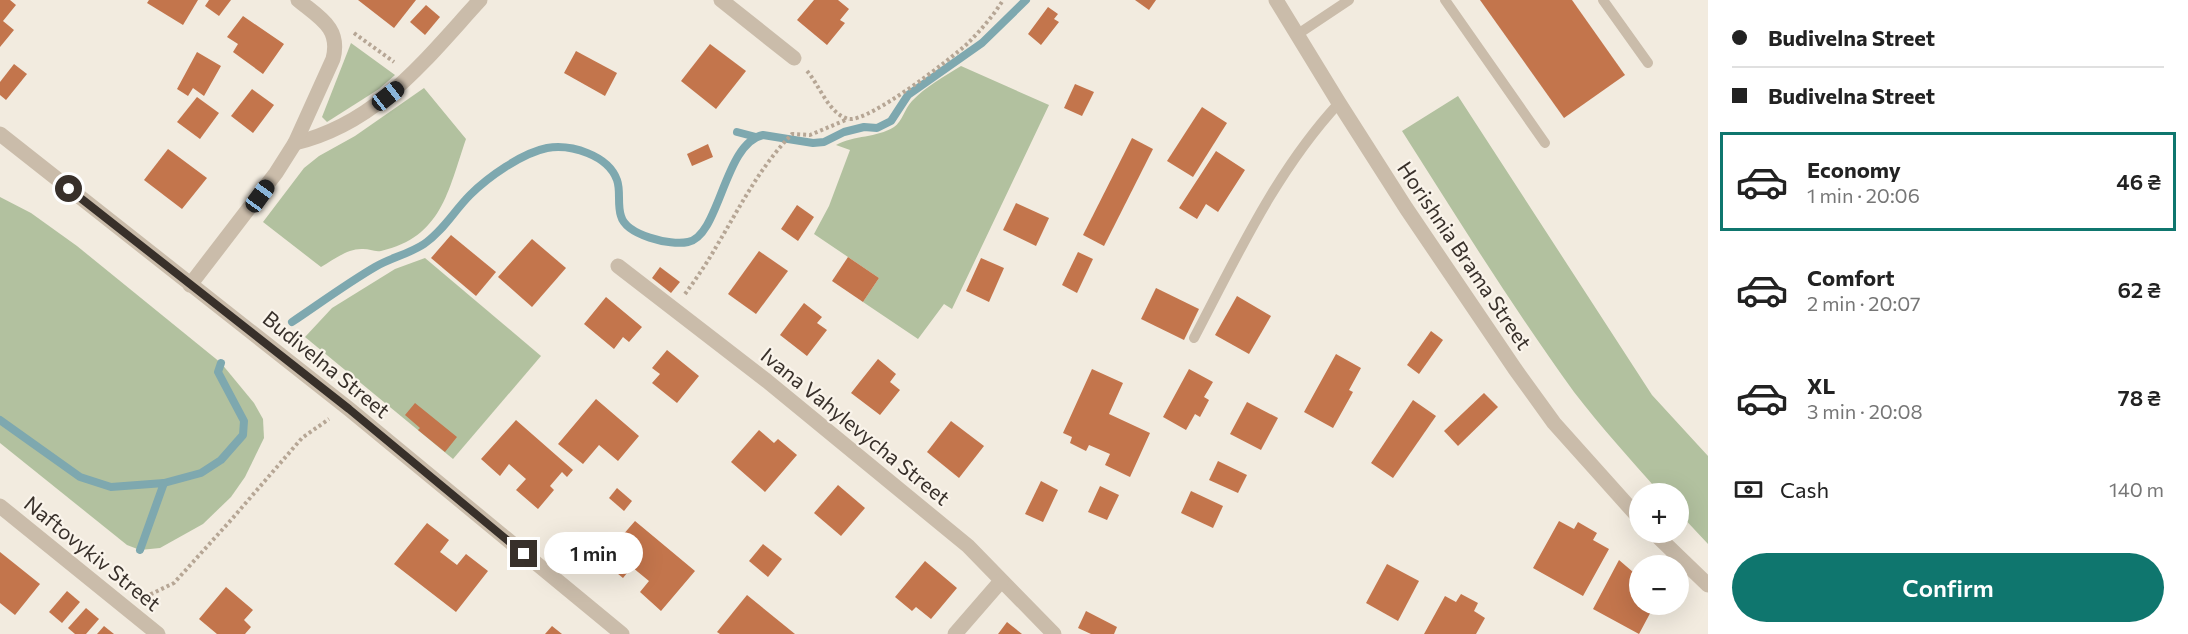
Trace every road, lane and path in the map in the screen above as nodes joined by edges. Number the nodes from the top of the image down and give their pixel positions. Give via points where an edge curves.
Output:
1 (298, 0) edge
2 (480, 0) edge
3 (721, 0) edge
4 (1002, 0) edge
5 (1276, 0) edge
6 (1349, 0) edge
7 (1445, 0) edge
8 (1603, 0) edge
9 (321, 18) junction
10 (1298, 34) junction
11 (794, 58) joint
12 (1648, 63) dead end
13 (411, 75) junction
14 (1339, 103) junction
15 (848, 119) junction
16 (0, 134) edge
17 (295, 143) junction
18 (1545, 143) dead end
19 (618, 266) dead end
20 (190, 285) junction
21 (675, 310) junction
22 (1194, 338) dead end
23 (349, 409) junction
24 (0, 506) edge
25 (1629, 507) edge
26 (1664, 543) edge
27 (1002, 581) junction
28 (1708, 585) edge
29 (128, 609) junction
30 (158, 634) edge
31 (622, 634) edge
32 (955, 634) edge
33 (1054, 634) edge

1 - 9 street
2 - 13 street
3 - 11 street
4 - 15 path via 970,42 942,66 865,116
5 - 10 street, Horishnia Brama Street
6 - 10 lane
7 - 18 lane
8 - 12 lane
9 - 13 path via 349,29
9 - 17 street via 335,37 336,47
10 - 14 street, Horishnia Brama Street
11 - 15 path via 825,99
13 - 17 street via 357,118 336,130
14 - 22 lane via 1264,204
14 - 25 street, Horishnia Brama Street via 1528,387 1567,439
15 - 21 path via 810,135 792,134 780,145 759,172
16 - 20 street, Budivelna Street
17 - 20 street via 260,196
19 - 21 street, Ivana Vahylevycha Street
20 - 23 street, Budivelna Street
21 - 27 street, Ivana Vahylevycha Street via 958,538
23 - 29 path via 302,438 174,583
23 - 31 street, Budivelna Street
24 - 29 street, Naftovykiv Street
26 - 28 street
27 - 32 street
27 - 33 street, Ivana Vahylevycha Street
29 - 30 street, Naftovykiv Street

